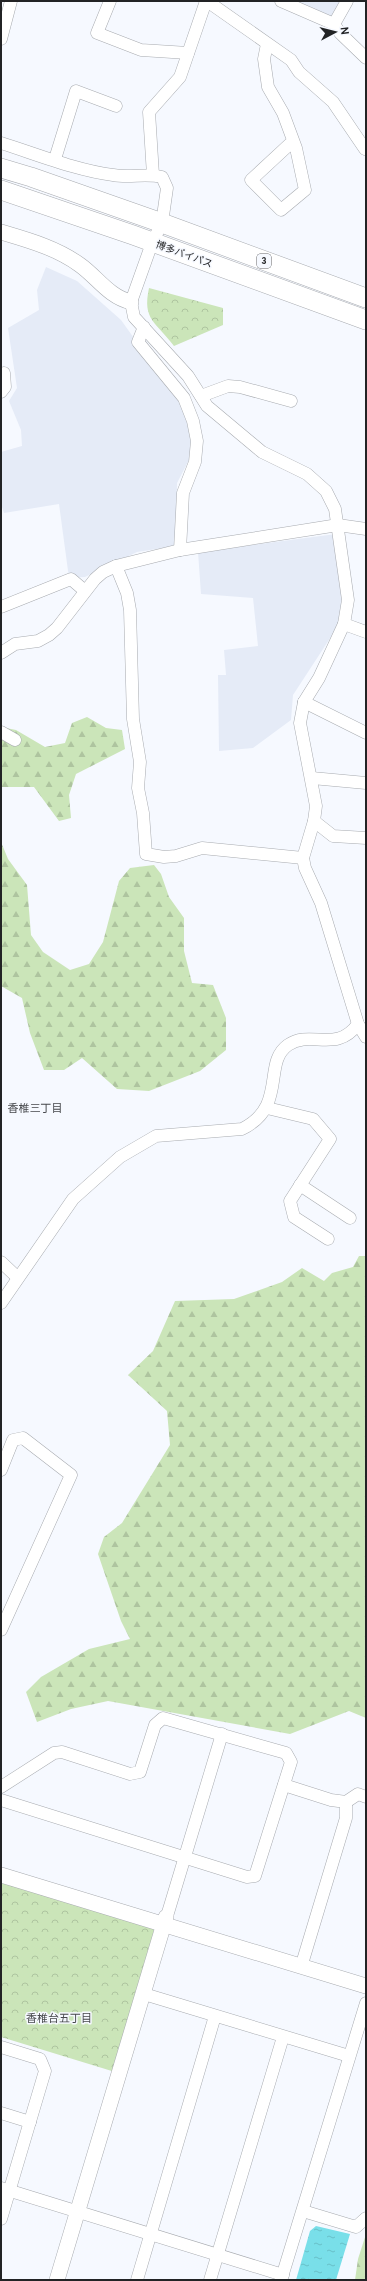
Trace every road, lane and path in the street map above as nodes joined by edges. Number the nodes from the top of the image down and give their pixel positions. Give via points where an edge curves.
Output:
1 (11, 1) edge
2 (110, 1) edge
3 (206, 1) edge
4 (281, 1) edge
5 (347, 1) edge
6 (334, 24) junction
7 (1, 39) edge
8 (267, 44) junction
9 (188, 53) junction
10 (366, 58) edge
11 (116, 106) dead end
12 (292, 142) junction
13 (1, 143) edge
14 (365, 149) edge
15 (54, 159) junction
16 (1, 168) edge
17 (153, 175) junction
18 (1, 190) edge
19 (162, 223) junction
20 (1, 232) edge
21 (152, 243) junction
22 (366, 298) edge
23 (131, 302) junction
24 (366, 320) edge
25 (144, 327) junction
26 (4, 373) dead end
27 (1, 392) edge
28 (201, 396) junction
29 (291, 401) dead end
30 (338, 525) junction
31 (366, 528) edge
32 (180, 550) junction
33 (116, 566) junction
34 (85, 591) junction
35 (1, 607) edge
36 (344, 624) junction
37 (366, 632) edge
38 (1, 653) edge
39 (304, 702) junction
40 (1, 732) edge
41 (366, 733) edge
42 (15, 740) dead end
43 (312, 778) junction
44 (366, 783) edge
45 (314, 821) junction
46 (366, 838) edge
47 (303, 858) junction
48 (358, 1024) junction
49 (366, 1037) edge
50 (267, 1108) junction
51 (300, 1185) junction
52 (350, 1218) dead end
53 (328, 1239) dead end
54 (1, 1262) edge
55 (17, 1277) junction
56 (1, 1303) edge
57 (1, 1470) edge
58 (1, 1630) edge
59 (222, 1734) junction
60 (284, 1785) junction
61 (1, 1787) edge
62 (366, 1797) edge
63 (1, 1800) edge
64 (346, 1802) junction
65 (185, 1858) junction
66 (1, 1875) edge
67 (166, 1921) junction
68 (300, 1966) junction
69 (366, 1986) edge
70 (144, 1994) junction
71 (366, 2003) edge
72 (215, 2016) junction
73 (283, 2037) junction
74 (1, 2047) edge
75 (349, 2056) junction
76 (1, 2113) edge
77 (30, 2122) junction
78 (5, 2189) edge
79 (78, 2212) junction
80 (304, 2212) junction
81 (366, 2218) edge
82 (1, 2219) edge
83 (150, 2234) junction
84 (217, 2255) junction
85 (282, 2278) edge
86 (57, 2280) edge
87 (137, 2280) edge
88 (210, 2280) edge

1 - 7 street
2 - 9 street via 97,33 141,50
3 - 8 street
3 - 9 street
4 - 6 street
5 - 6 street
6 - 10 street
8 - 12 street via 264,59 268,87 282,113
8 - 14 street via 291,60 299,72 333,102
9 - 17 street via 180,77 149,112 148,129
11 - 15 street via 76,91
12 - 12 street via 305,190 281,210 251,180
13 - 15 street
15 - 17 street via 114,176
16 - 19 highway, 3
17 - 19 street via 162,177 167,188
18 - 21 highway, 博多バイパス / 3
19 - 21 street
19 - 22 highway, 3
20 - 23 street via 42,245 80,264 121,300
21 - 23 street
21 - 24 highway, 博多バイパス / 3
23 - 25 street via 134,317
25 - 28 street via 188,376
25 - 32 street via 138,342 184,398 194,420 197,441 194,462 183,493
26 - 27 street via 5,387
28 - 29 street via 228,386
28 - 30 street via 208,406 262,452 307,474 326,491
30 - 31 street
30 - 32 street
30 - 36 street via 348,600
32 - 33 street
33 - 34 street via 103,572
33 - 47 street via 127,593 130,610 133,719 140,762 138,788 146,854 176,856 202,848
34 - 35 street via 71,579
34 - 38 street via 49,635 38,640 15,644
36 - 37 street
36 - 39 street via 319,678
39 - 41 street
39 - 43 street via 300,724
40 - 42 street
43 - 44 street
43 - 45 street via 316,806
45 - 46 street via 333,836
45 - 47 street
47 - 48 street via 304,868 321,903
48 - 49 street
48 - 50 street via 350,1035 340,1039 301,1040 289,1044 279,1053
50 - 51 street via 313,1119 330,1139
50 - 55 street via 254,1123 242,1129 156,1136 120,1157 73,1199
51 - 52 street
51 - 53 street via 290,1201 294,1217
54 - 55 street
55 - 56 street
57 - 58 street via 13,1440 23,1438 71,1475
59 - 60 street via 286,1753 291,1762
59 - 61 street via 163,1718 155,1725 140,1772 130,1774 62,1752 54,1753
59 - 65 street
60 - 64 street via 331,1800
60 - 65 street via 256,1876 247,1877
62 - 64 street via 358,1794
63 - 65 street
64 - 68 street via 346,1818
65 - 67 street
66 - 67 street
67 - 68 street
67 - 70 street
68 - 69 street
70 - 72 street
70 - 79 street
71 - 75 street
72 - 73 street
72 - 83 street
73 - 75 street
73 - 84 street
74 - 77 street via 40,2059 45,2071
75 - 80 street
76 - 77 street
77 - 78 street
78 - 79 street
78 - 82 street
79 - 83 street
79 - 86 street
80 - 81 street via 356,2227
80 - 85 street
83 - 84 street
83 - 87 street
84 - 85 street
84 - 88 street

